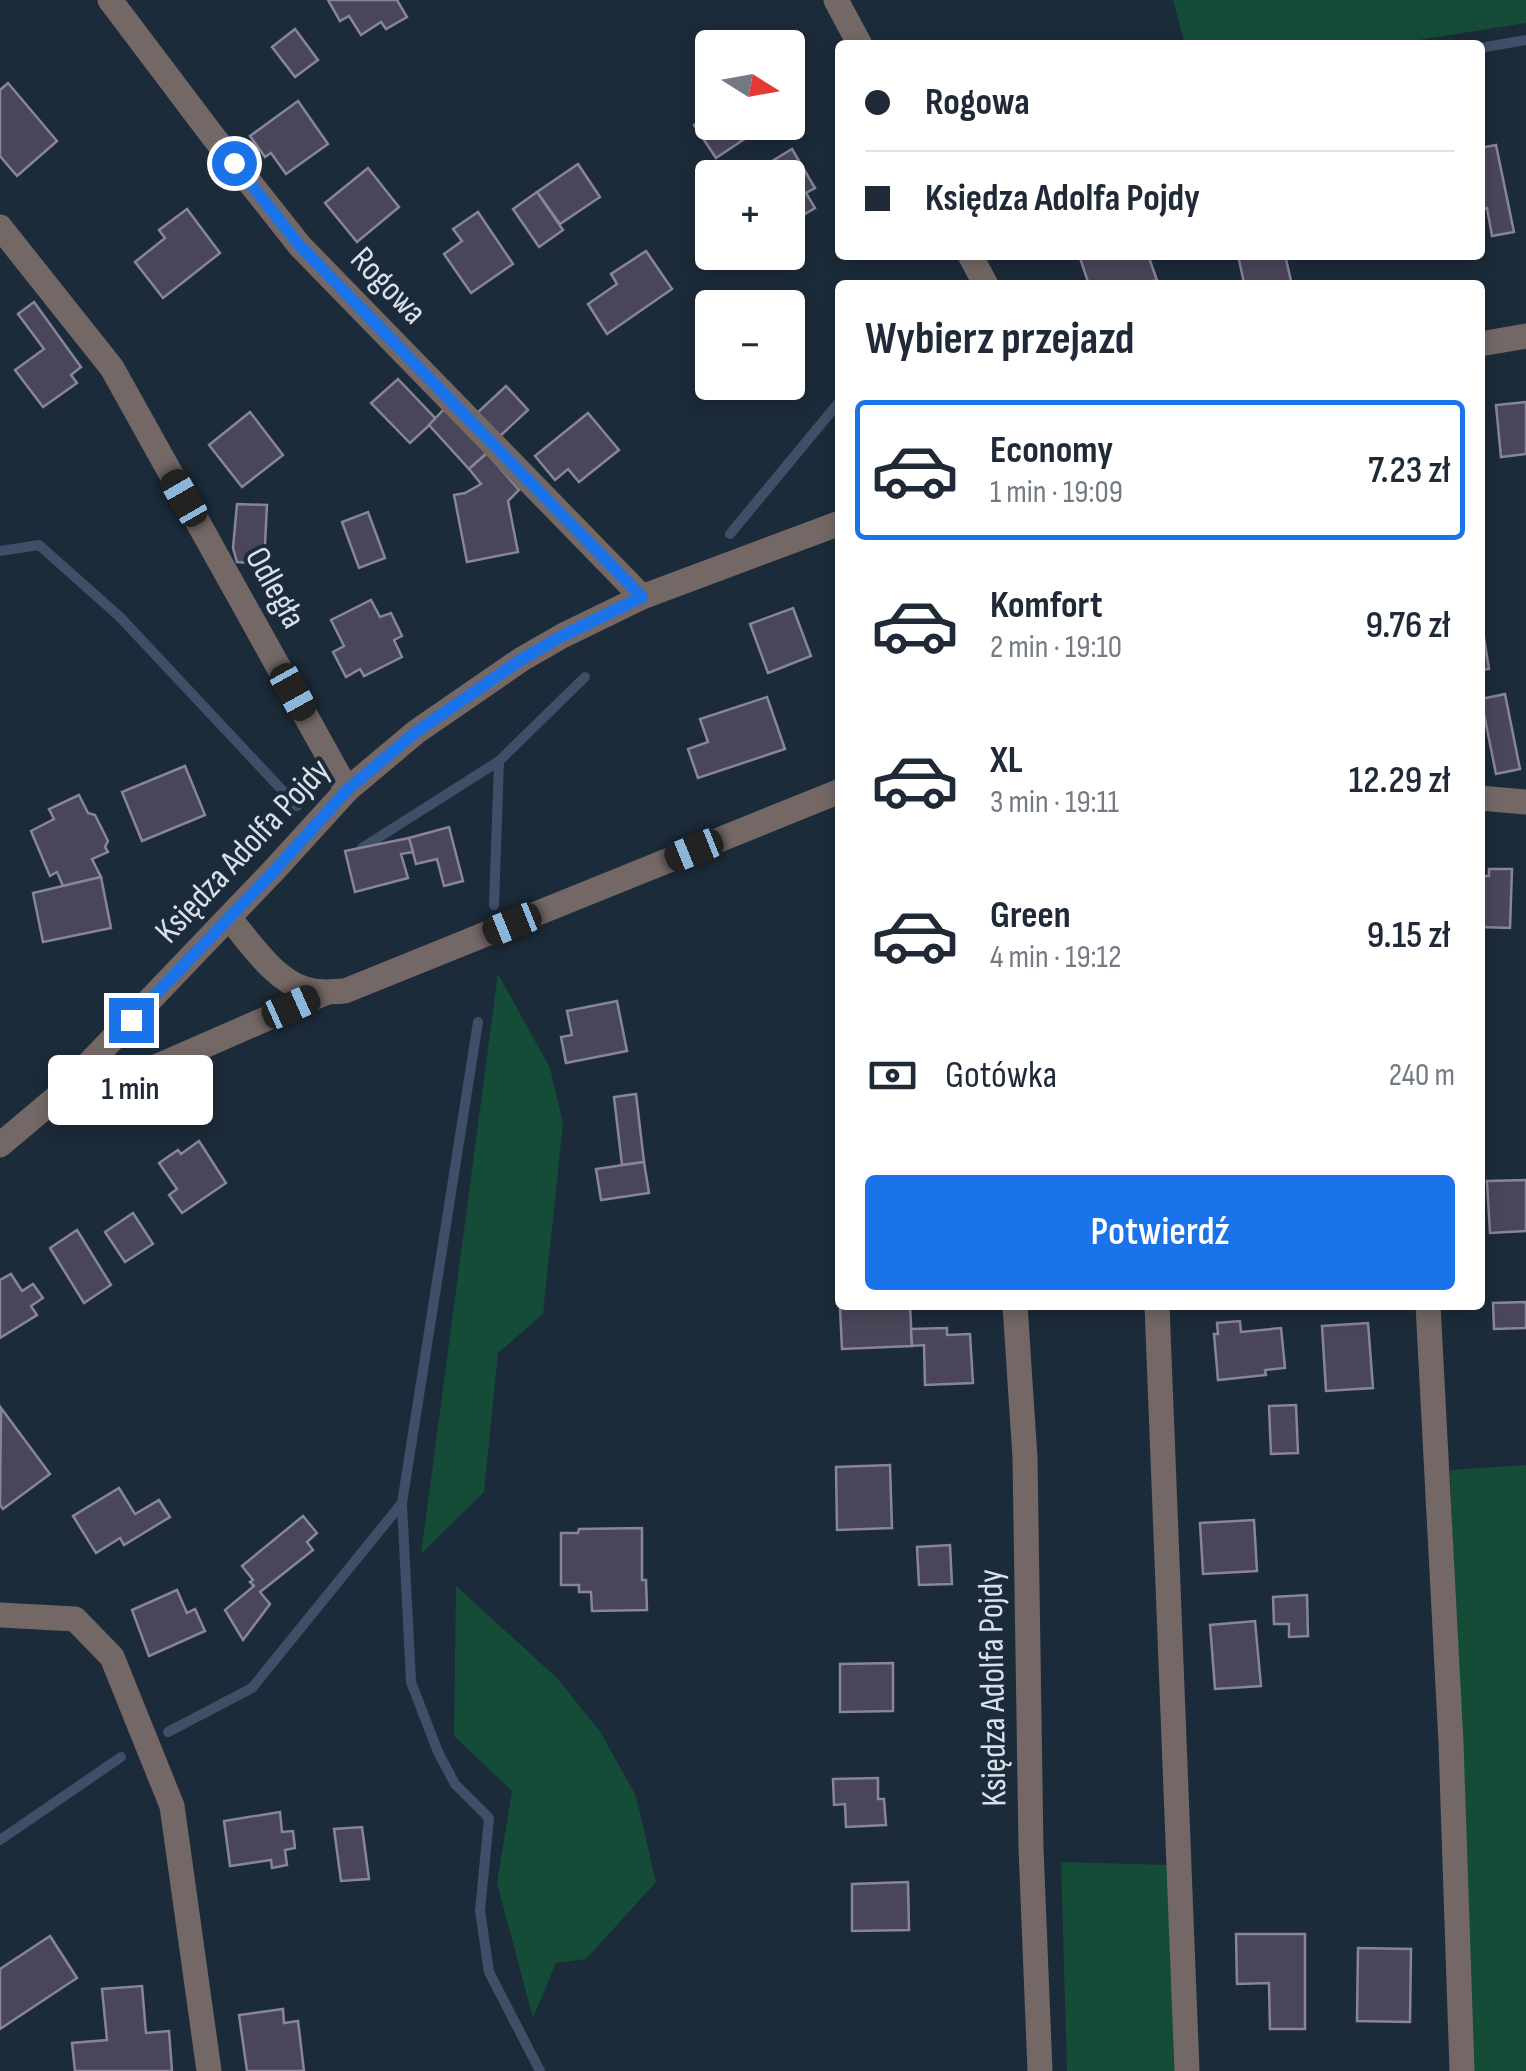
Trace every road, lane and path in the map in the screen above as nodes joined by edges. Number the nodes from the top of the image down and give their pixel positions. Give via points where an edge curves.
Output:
1 (110, 0) edge
2 (836, 0) edge
3 (857, 40) edge
4 (0, 227) edge
5 (1526, 336) edge
6 (1485, 343) edge
7 (835, 525) edge
8 (642, 597) junction
9 (347, 790) junction
10 (835, 793) edge
11 (1485, 798) edge
12 (1526, 802) edge
13 (229, 918) junction
14 (325, 992) junction
15 (158, 1066) dead end
16 (0, 1145) edge
17 (1015, 1310) edge
18 (1157, 1310) edge
19 (1428, 1310) edge
20 (0, 1615) edge
21 (209, 2071) edge
22 (1040, 2071) edge
23 (1187, 2071) edge
24 (1462, 2071) edge

1 - 8 street, Rogowa via 300,246
2 - 3 street
4 - 9 street, Odległa via 112,368
5 - 6 street
7 - 8 street, Księdza Adolfa Pojdy
8 - 9 street, Księdza Adolfa Pojdy via 522,659 416,732
9 - 13 street, Księdza Adolfa Pojdy
10 - 14 street via 366,984
11 - 12 street
13 - 14 street via 289,982
13 - 16 street, Księdza Adolfa Pojdy via 57,1097
14 - 15 street
17 - 22 street, Księdza Adolfa Pojdy
18 - 23 street
19 - 24 street
20 - 21 street via 75,1619 112,1657 172,1806

